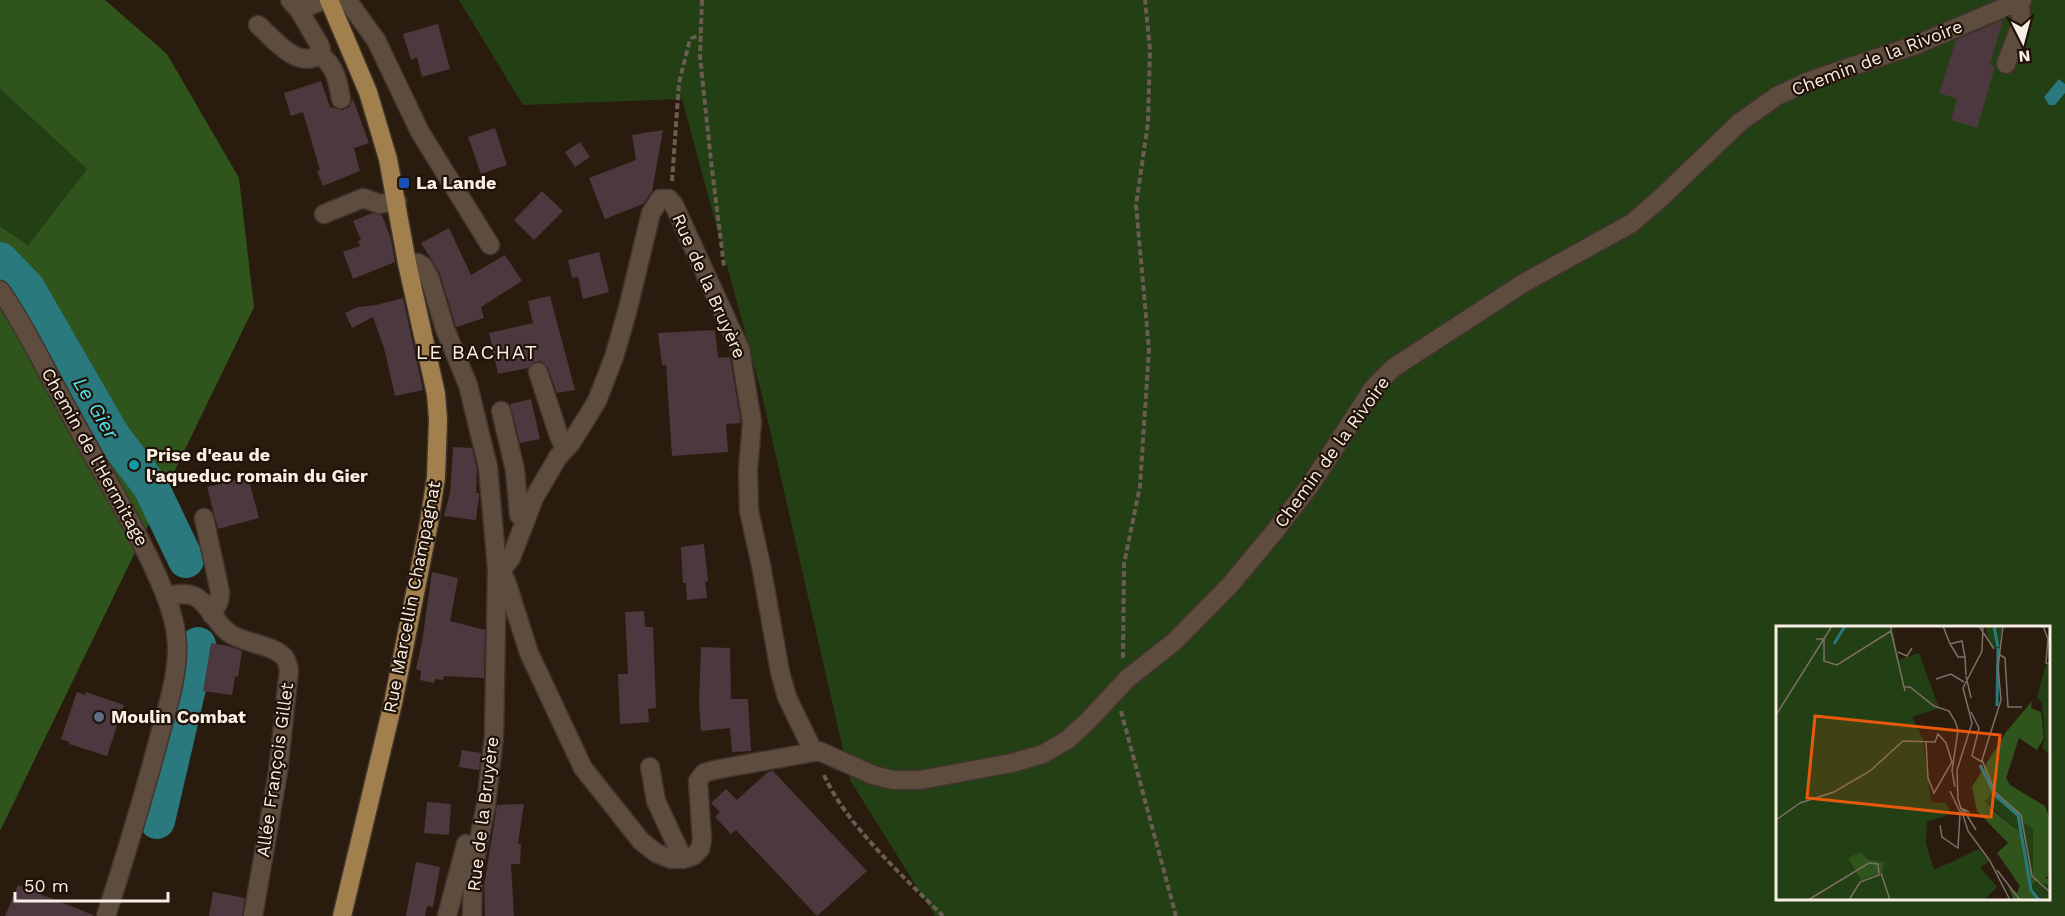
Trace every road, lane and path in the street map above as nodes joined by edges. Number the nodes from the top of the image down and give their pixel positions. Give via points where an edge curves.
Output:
1 (702, 0) edge
2 (1145, 0) edge
3 (336, 1) edge
4 (2020, 1) edge
5 (295, 5) edge
6 (258, 25) dead end
7 (700, 35) junction
8 (319, 54) junction
9 (2006, 64) dead end
10 (341, 99) dead end
11 (669, 200) junction
12 (397, 201) junction
13 (324, 214) dead end
14 (490, 245) dead end
15 (407, 263) junction
16 (725, 271) dead end
17 (0, 290) edge
18 (538, 372) dead end
19 (501, 411) dead end
20 (565, 449) junction
21 (204, 518) dead end
22 (525, 520) junction
23 (497, 568) junction
24 (166, 597) junction
25 (212, 615) junction
26 (1127, 679) junction
27 (1113, 693) junction
28 (813, 752) junction
29 (650, 767) dead end
30 (488, 788) junction
31 (683, 859) junction
32 (106, 916) edge
33 (253, 916) edge
34 (342, 916) edge
35 (447, 916) edge
36 (472, 916) edge
37 (943, 916) edge
38 (1176, 916) edge

1 - 7 path
2 - 26 path via 1150,50 1148,123 1136,205 1149,350 1140,486 1124,564 1123,665
3 - 5 street
3 - 12 main road, Rue Marcellin Champagnat via 368,92
3 - 14 street via 376,40 420,132
4 - 9 street via 2022,13
4 - 26 street, Chemin de la Rivoire via 1777,96 1740,122 1632,223 1522,284 1393,368 1374,387 1290,512 1230,585 1175,641
5 - 8 street via 320,44
6 - 8 street via 295,56 311,59
7 - 11 path via 689,43 679,83
7 - 16 path
8 - 10 street via 331,64
11 - 20 street, Rue de la Bruyère via 660,199 651,213 614,357 597,401
11 - 28 street, Rue de la Bruyère via 744,361 752,422 749,511 780,672
12 - 13 street via 380,204 363,198
12 - 15 main road, Rue Marcellin Champagnat
15 - 23 street, Rue de la Bruyère via 418,263 427,272 468,385 488,467
15 - 34 main road, Rue Marcellin Champagnat via 436,394 436,477 393,703
17 - 24 street, Chemin de l'Hermitage via 115,491
18 - 20 street
19 - 22 street via 515,470 519,515
20 - 22 street, Rue de la Bruyère
21 - 25 street via 220,591
22 - 23 street, Rue de la Bruyère via 511,558
23 - 30 street, Rue de la Bruyère via 494,736
23 - 31 street via 507,584 529,653 583,768 641,841 656,853
24 - 25 street, Allée François Gillet via 194,596
24 - 32 street, Chemin de l'Hermitage via 177,642 174,679 134,831
25 - 33 street, Allée François Gillet via 243,641 275,650 286,658 289,670 279,772
26 - 27 street, Chemin de la Rivoire
27 - 28 street, Chemin de la Rivoire via 1067,740 1043,754 1012,763 920,780 893,780 825,753
27 - 38 path
28 - 31 street via 704,773 698,781 700,849
28 - 37 path via 826,779 871,843
29 - 31 street via 656,801
30 - 35 street via 480,789
30 - 36 street, Rue de la Bruyère via 473,869

